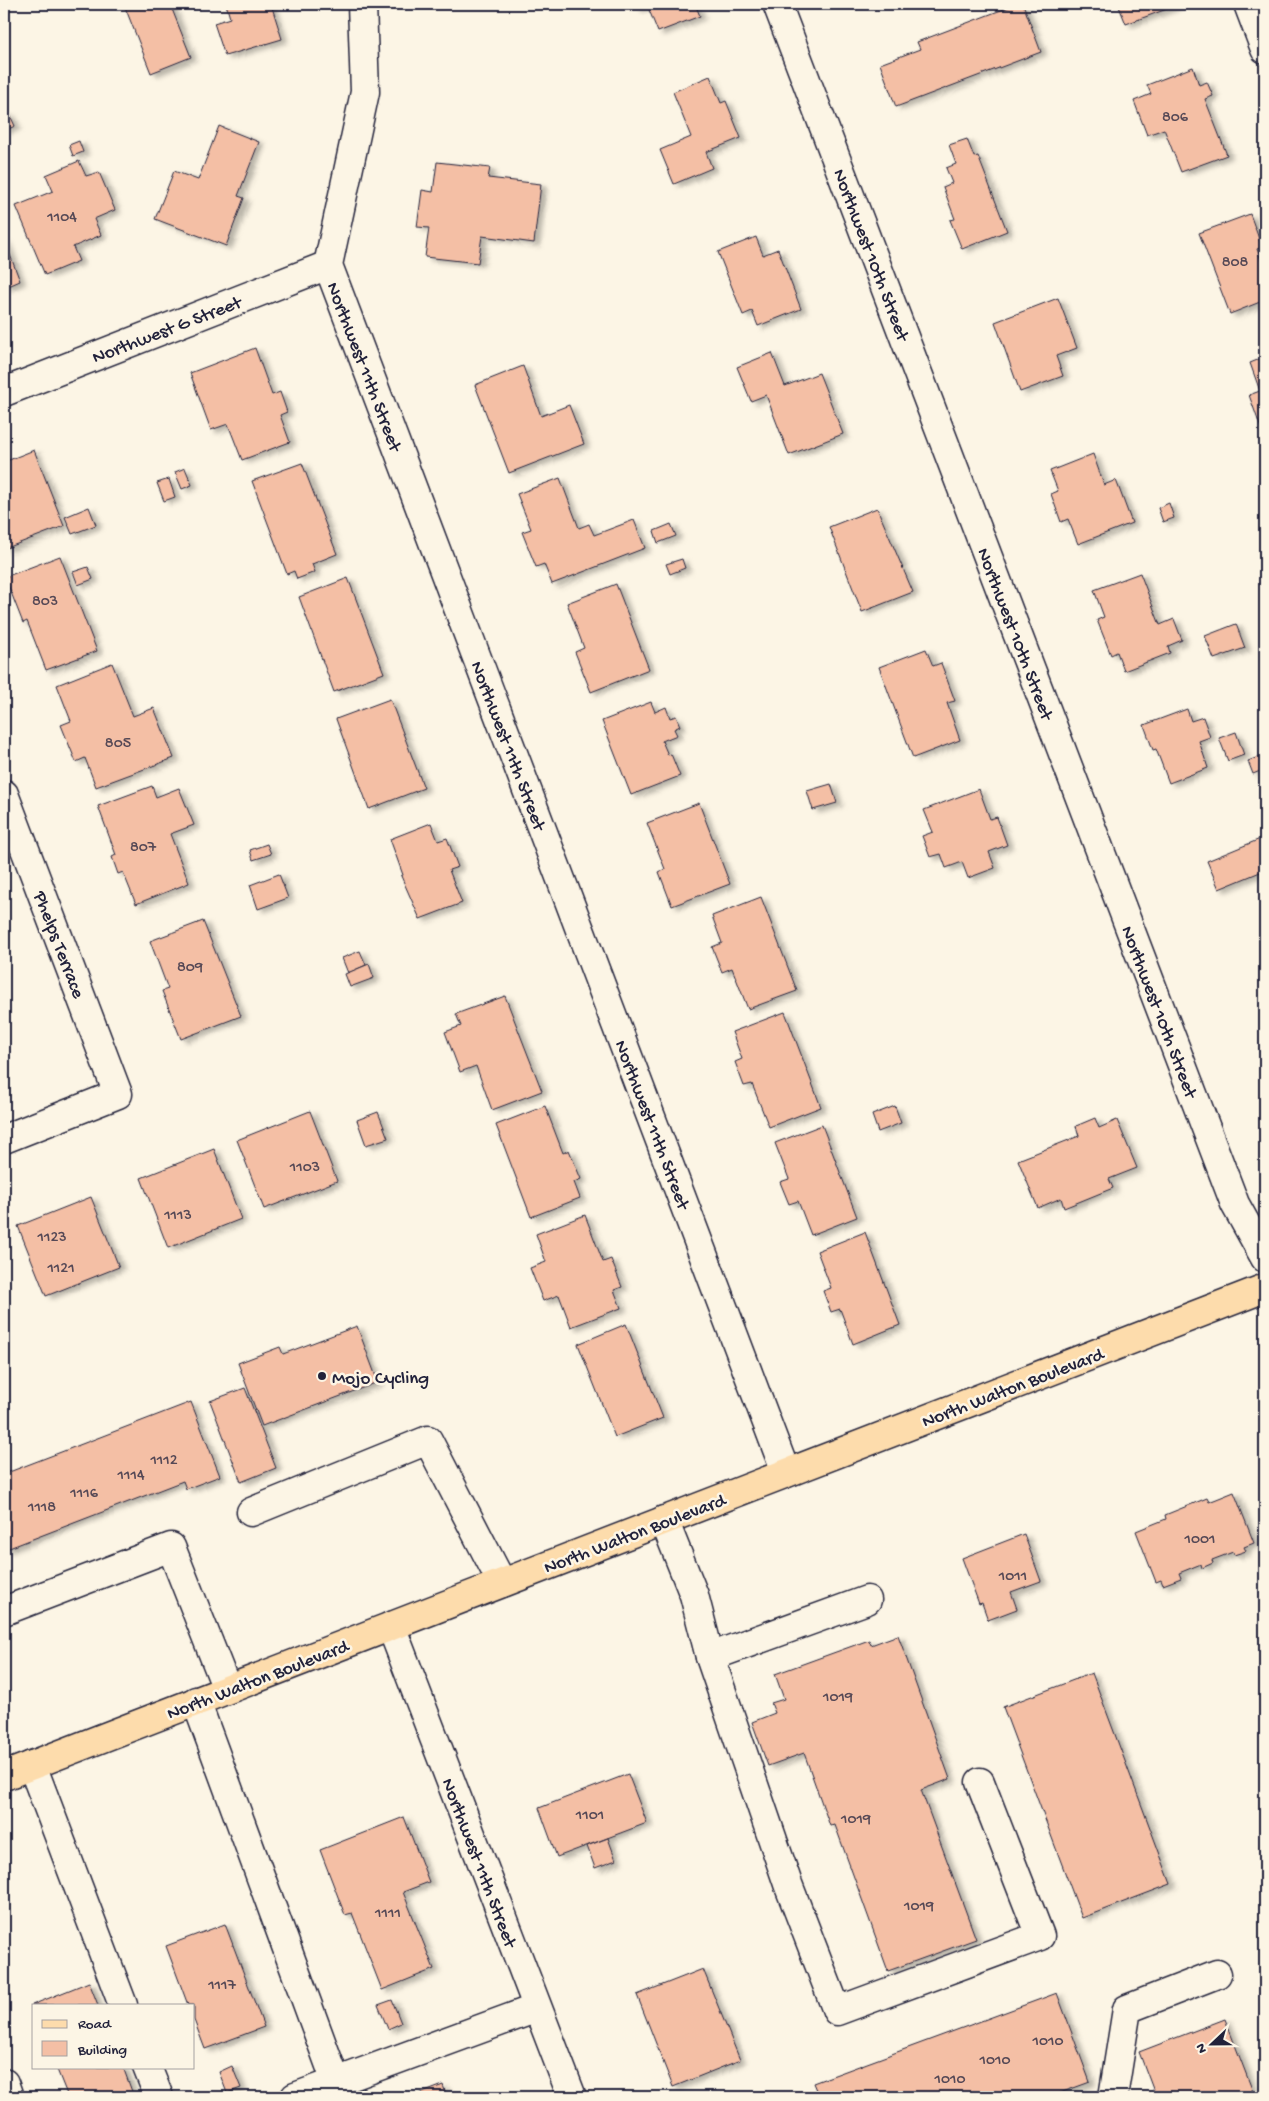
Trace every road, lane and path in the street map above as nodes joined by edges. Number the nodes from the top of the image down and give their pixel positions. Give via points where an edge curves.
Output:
1 (362, 4) edge
2 (777, 4) edge
3 (1248, 4) edge
4 (1265, 49) edge
5 (328, 265) junction
6 (4, 392) edge
7 (4, 794) edge
8 (4, 1139) edge
9 (1265, 1258) edge
10 (1265, 1288) edge
11 (786, 1473) junction
12 (251, 1512) dead end
13 (664, 1520) junction
14 (502, 1583) junction
15 (867, 1600) dead end
16 (4, 1610) edge
17 (391, 1626) junction
18 (710, 1657) junction
19 (227, 1690) junction
20 (196, 1701) junction
21 (32, 1765) junction
22 (4, 1776) edge
23 (980, 1782) dead end
24 (1217, 1974) dead end
25 (123, 2004) edge
26 (537, 2008) junction
27 (147, 2068) edge
28 (336, 2082) junction
29 (4, 2083) edge
30 (9, 2097) edge
31 (159, 2097) edge
32 (295, 2097) edge
33 (572, 2097) edge
34 (1113, 2097) edge

1 - 5 street, Northwest 11th Street via 366,92
2 - 9 street, Northwest 10th Street via 1235,1204
3 - 4 street
5 - 6 street, Northwest G Street
5 - 11 street, Northwest 11th Street
7 - 8 street, Phelps Terrace via 118,1094
10 - 11 main road, North Walton Boulevard
11 - 13 main road, North Walton Boulevard
12 - 14 street via 428,1440
13 - 14 main road, North Walton Boulevard
13 - 18 street via 694,1595
14 - 17 main road, North Walton Boulevard
15 - 18 street
16 - 19 street via 171,1547
17 - 19 main road, North Walton Boulevard
17 - 26 street, Northwest 11th Street
18 - 23 street via 788,1884 837,2011 1040,1936
19 - 20 main road, North Walton Boulevard
20 - 21 main road, North Walton Boulevard
20 - 28 street
21 - 22 main road, North Walton Boulevard
21 - 25 street
24 - 34 street via 1127,2009
26 - 28 street
26 - 33 street, Northwest 11th Street
27 - 31 street
28 - 32 street
29 - 30 street

